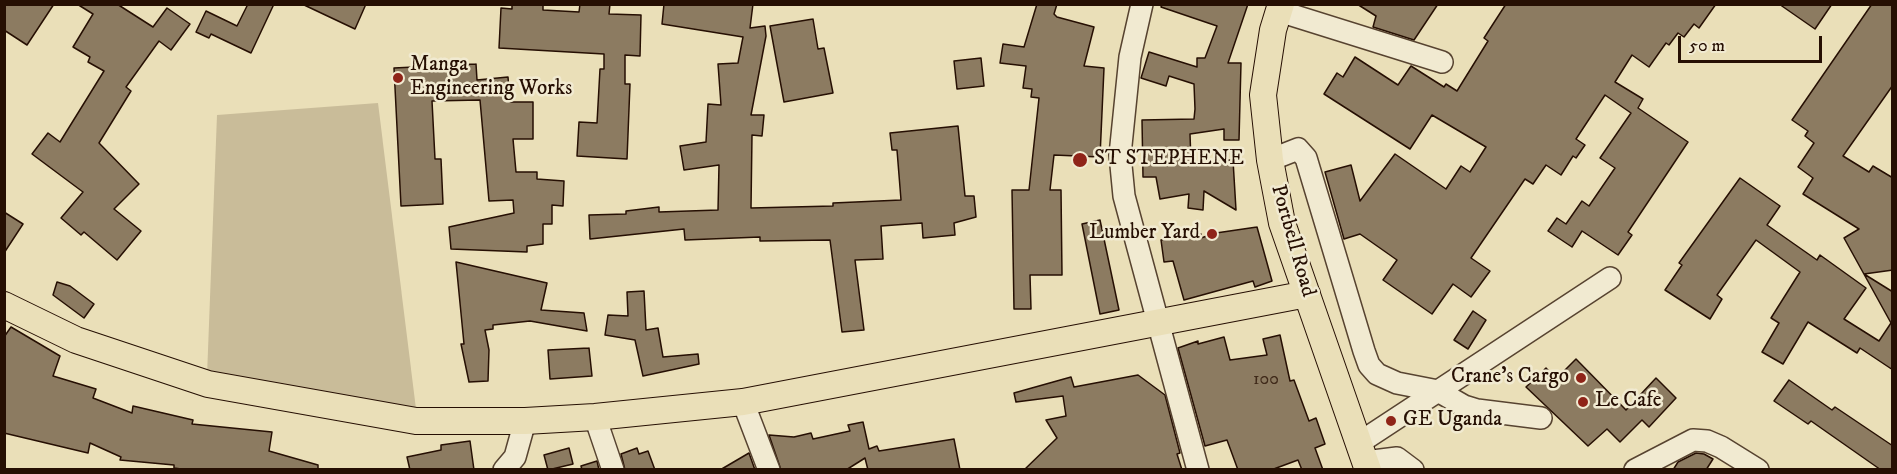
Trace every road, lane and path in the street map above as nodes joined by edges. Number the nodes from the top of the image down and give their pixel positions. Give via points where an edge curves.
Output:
1 (1142, 4) edge
2 (1280, 8) edge
3 (1442, 62) dead end
4 (1270, 160) junction
5 (1610, 278) dead end
6 (1307, 294) junction
7 (4, 305) edge
8 (1158, 325) junction
9 (1438, 391) junction
10 (743, 402) junction
11 (596, 417) junction
12 (1541, 418) dead end
13 (525, 421) junction
14 (1364, 458) edge
15 (504, 470) edge
16 (613, 470) edge
17 (769, 470) edge
18 (1198, 470) edge
19 (1413, 470) edge
20 (1635, 470) edge
21 (1758, 470) edge

1 - 8 street via 1130,57 1119,155 1124,196
2 - 3 street
2 - 4 main road, Portbell Road via 1263,95
4 - 6 main road, Portbell Road via 1282,223
4 - 9 street via 1298,149 1306,158 1369,365 1377,374 1397,383
5 - 9 street
6 - 8 main road
6 - 14 main road, Portbell Road
7 - 13 main road via 76,340 208,384 416,421
8 - 10 main road
8 - 18 street
9 - 12 street via 1477,410
9 - 14 street
10 - 11 main road
10 - 17 street
11 - 13 main road
11 - 16 street
13 - 15 street via 515,457
14 - 19 street via 1397,458
20 - 21 street via 1693,440 1721,447

